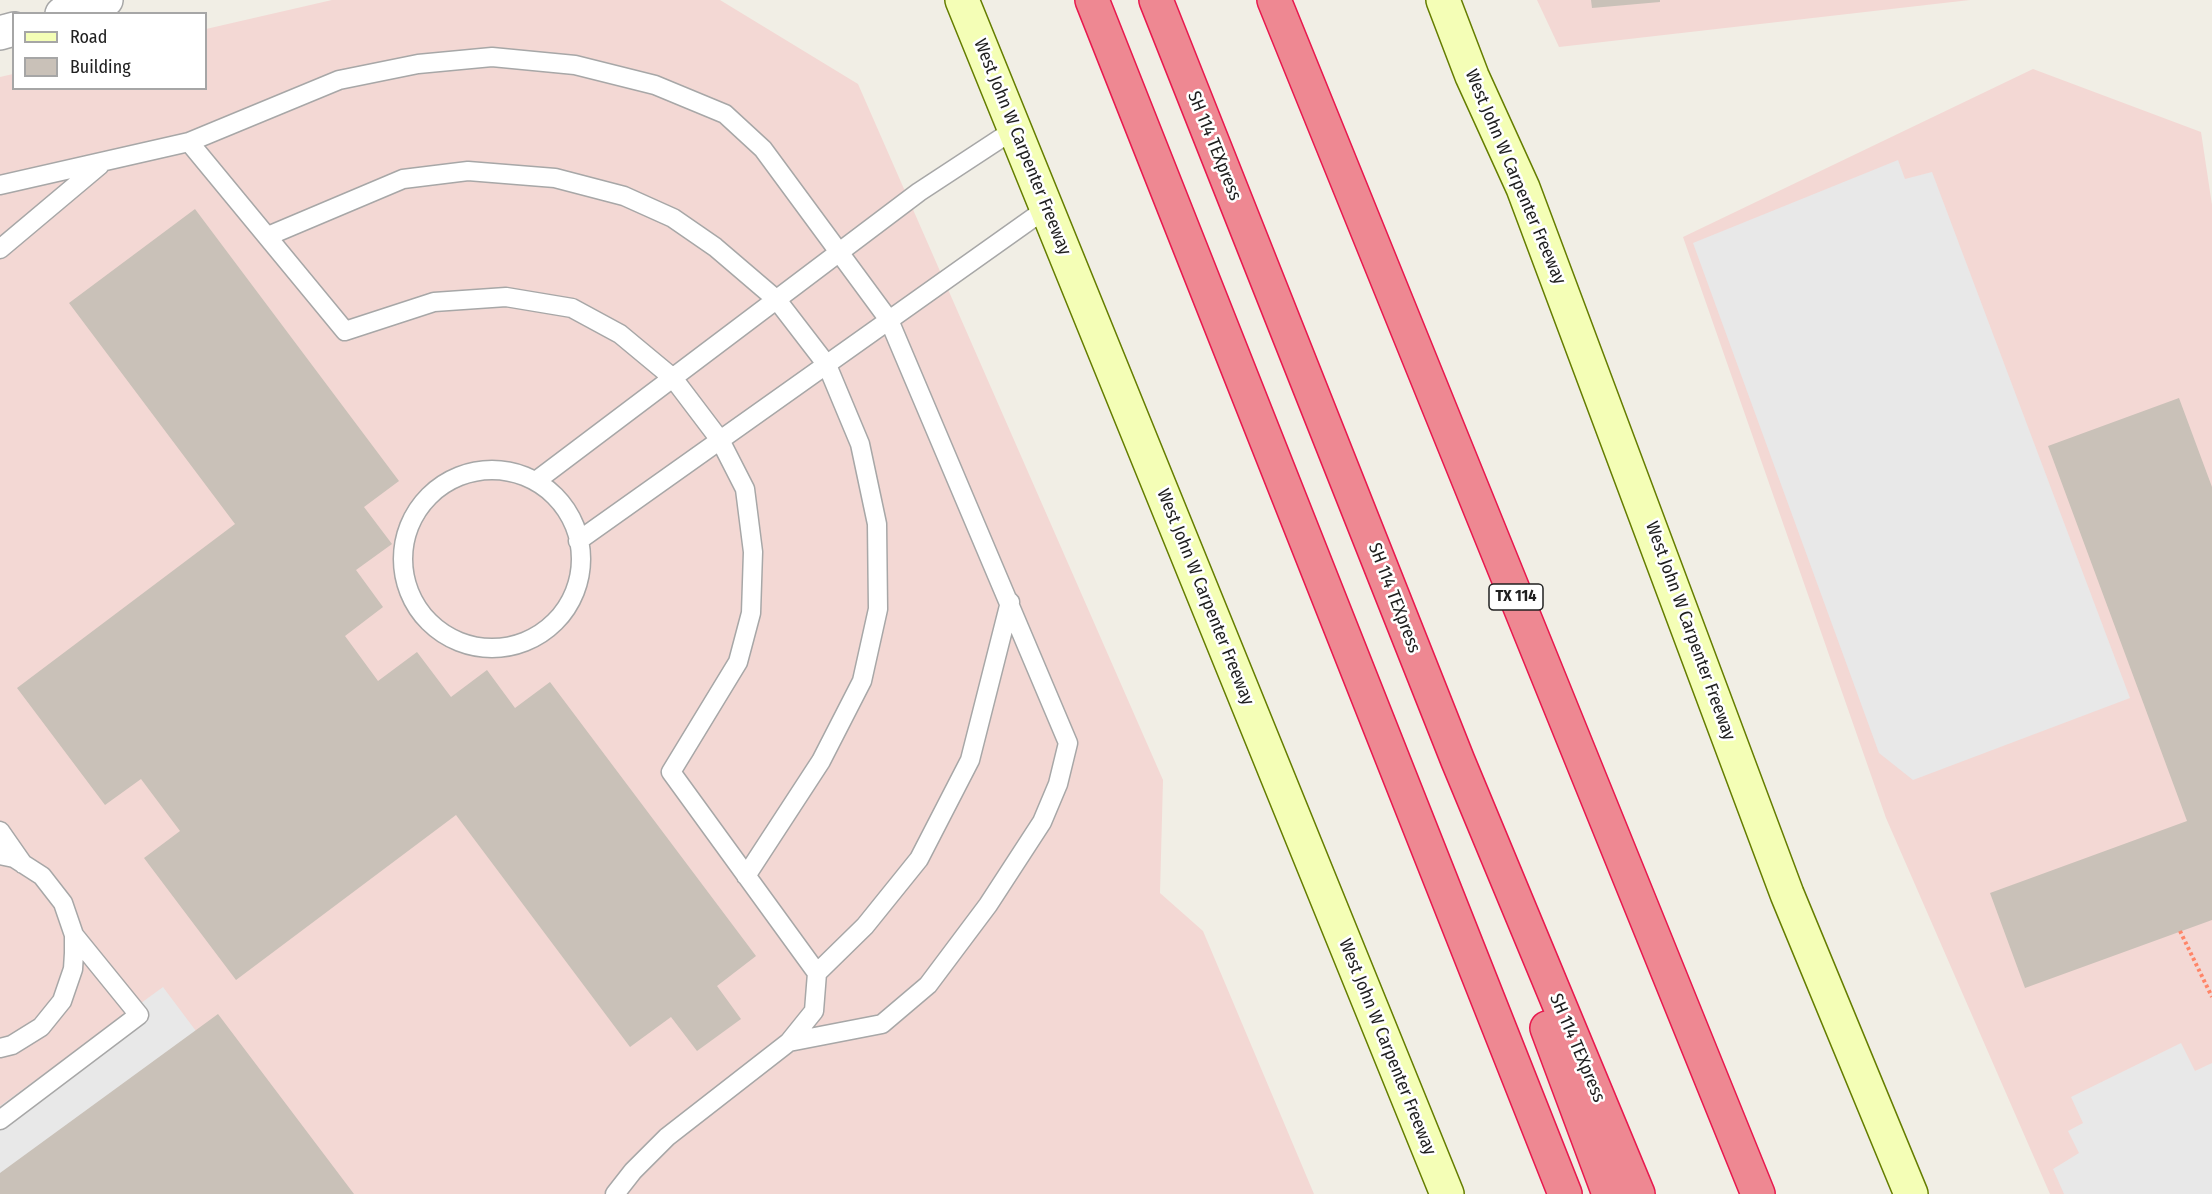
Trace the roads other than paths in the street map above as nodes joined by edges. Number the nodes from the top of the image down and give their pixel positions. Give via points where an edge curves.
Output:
1 (106, 0) edge
2 (962, 0) edge
3 (1092, 0) edge
4 (1155, 0) edge
5 (1274, 0) edge
6 (1443, 0) edge
7 (68, 12) edge
8 (1015, 129) junction
9 (189, 142) junction
10 (103, 162) junction
11 (0, 185) edge
12 (1047, 208) junction
13 (268, 236) junction
14 (0, 249) edge
15 (841, 251) junction
16 (777, 300) junction
17 (889, 320) junction
18 (827, 365) junction
19 (673, 378) junction
20 (720, 440) junction
21 (536, 481) junction
22 (578, 542) junction
23 (1010, 602) junction
24 (1458, 761) junction
25 (0, 831) edge
26 (0, 855) edge
27 (25, 866) junction
28 (746, 876) junction
29 (74, 935) junction
30 (817, 973) junction
31 (789, 1042) junction
32 (0, 1048) edge
33 (0, 1120) edge
34 (615, 1194) edge
35 (1447, 1194) edge
36 (1565, 1194) edge
37 (1609, 1194) edge
38 (1638, 1194) edge
39 (1758, 1194) edge
40 (1911, 1194) edge

1 - 7 street
2 - 8 main road, West John W Carpenter Freeway
3 - 36 highway
4 - 24 highway, SH 114 TEXpress
5 - 39 highway, TX 114
6 - 40 main road, West John W Carpenter Freeway via 1472,76 1523,188 1787,894
8 - 12 main road, West John W Carpenter Freeway
8 - 15 lane via 919,192
9 - 10 lane
9 - 13 lane
9 - 15 lane via 339,80 492,57 575,65 655,85 725,114 763,149
10 - 11 lane
10 - 14 lane
12 - 17 lane
12 - 35 main road, West John W Carpenter Freeway
13 - 16 lane via 403,179 468,171 555,178 624,196 673,218 715,247
13 - 19 lane via 345,331 434,302 506,297 572,308 620,334
15 - 16 lane
15 - 17 lane
16 - 18 lane
16 - 19 lane
17 - 18 lane
17 - 23 lane
18 - 20 lane
18 - 28 lane via 860,444 878,524 878,609 862,681 821,761
19 - 20 lane
19 - 21 lane
20 - 22 lane
20 - 28 lane via 745,489 753,552 751,613 738,662 671,772
21 - 22 lane via 559,500 575,525
21 - 22 lane via 508,471 478,470 450,479 426,497 409,522 402,551 404,581 417,608 438,630 463,643 492,648 521,644 547,630 566,609 578,582 582,554
23 - 30 lane via 970,760 925,849 865,926
23 - 31 lane via 1068,743 1058,784 1042,822 988,905 928,985 882,1024
24 - 37 highway via 1567,1087
24 - 38 highway, SH 114 TEXpress
25 - 27 lane
26 - 27 lane
27 - 29 lane via 42,876 63,903
28 - 30 lane
29 - 32 lane via 73,969 62,1001 41,1027
29 - 33 lane via 139,1015
30 - 31 lane via 814,1011
31 - 34 lane via 667,1137

